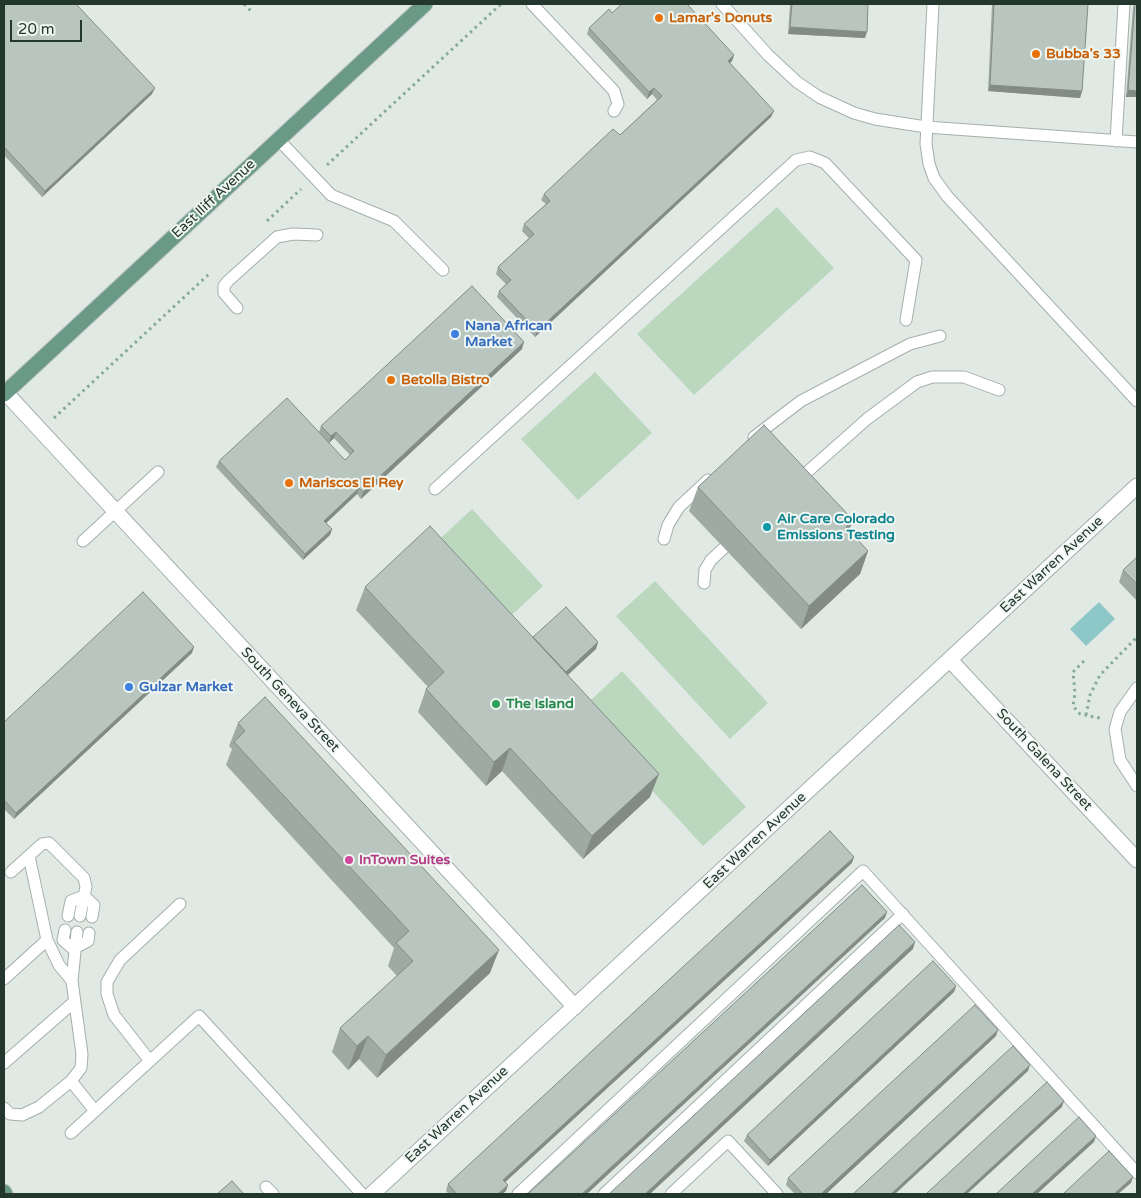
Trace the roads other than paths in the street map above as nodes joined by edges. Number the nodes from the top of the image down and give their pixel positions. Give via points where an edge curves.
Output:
1 (425, 4) edge
2 (532, 4) edge
3 (722, 4) edge
4 (933, 4) edge
5 (1124, 4) edge
6 (614, 111) dead end
7 (926, 127) junction
8 (278, 139) junction
9 (1116, 141) junction
10 (1137, 142) edge
11 (317, 235) dead end
12 (443, 270) dead end
13 (237, 308) dead end
14 (906, 320) dead end
15 (940, 336) dead end
16 (999, 390) dead end
17 (4, 392) edge
18 (1137, 401) edge
19 (748, 442) edge
20 (158, 472) dead end
21 (714, 475) edge
22 (791, 486) edge
23 (1137, 486) edge
24 (434, 490) dead end
25 (115, 511) junction
26 (664, 539) dead end
27 (83, 541) dead end
28 (724, 548) dead end
29 (704, 583) dead end
30 (950, 660) junction
31 (1137, 688) edge
32 (1137, 786) edge
33 (29, 856) junction
34 (1137, 860) edge
35 (11, 872) dead end
36 (180, 904) dead end
37 (903, 914) junction
38 (80, 916) dead end
39 (46, 940) junction
40 (74, 949) junction
41 (4, 979) edge
42 (72, 981) junction
43 (74, 1002) junction
44 (575, 1007) junction
45 (150, 1061) junction
46 (4, 1063) edge
47 (71, 1081) junction
48 (4, 1108) edge
49 (95, 1111) junction
50 (71, 1133) dead end
51 (1137, 1173) edge
52 (362, 1194) edge
53 (372, 1194) edge
54 (518, 1194) edge
55 (604, 1194) edge
56 (671, 1194) edge
57 (777, 1194) edge

1 - 8 main road, East Iliff Avenue
2 - 6 lane via 614,91 618,104
3 - 7 lane via 778,64 819,97 863,116
4 - 7 lane
5 - 9 lane
7 - 9 lane
7 - 18 lane via 928,164 944,192
8 - 12 lane via 331,195 397,223
8 - 17 main road, East Iliff Avenue
9 - 10 lane
11 - 13 lane via 277,237 234,275 226,283 224,291
14 - 24 lane via 916,260 825,163 810,157 796,160
15 - 19 lane via 910,344 801,401
16 - 22 lane via 964,377 932,377 917,382 867,419
17 - 25 street, South Geneva Street
20 - 25 lane
21 - 26 lane via 679,507
23 - 30 street, East Warren Avenue
25 - 27 lane
25 - 44 street, South Geneva Street
28 - 29 lane via 705,570
30 - 34 street, South Galena Street
30 - 44 street, East Warren Avenue
31 - 32 lane via 1120,712 1115,729 1120,760
33 - 35 lane
33 - 38 lane via 42,844 49,843 84,878
33 - 39 lane
36 - 45 lane via 120,960 107,982 114,1015
37 - 51 lane
37 - 54 lane via 863,870
37 - 55 lane
39 - 41 lane
39 - 42 lane
40 - 40 lane via 88,941 77,932 63,940
40 - 42 lane
42 - 43 lane
43 - 46 lane
43 - 47 lane via 82,1054 81,1068
44 - 53 street, East Warren Avenue
45 - 49 lane
45 - 52 lane via 199,1016
47 - 48 lane via 39,1107 22,1114 10,1114
47 - 49 lane
49 - 50 lane
56 - 57 lane via 728,1141

